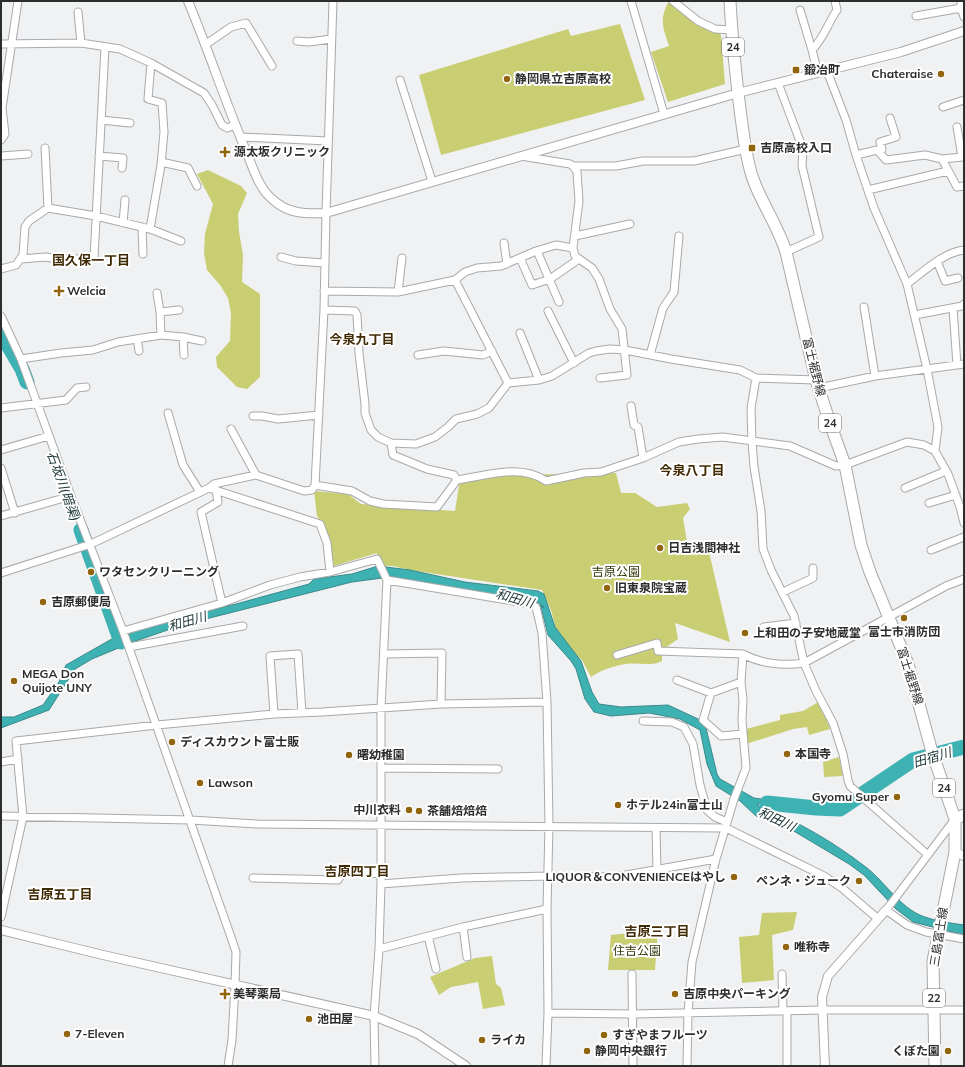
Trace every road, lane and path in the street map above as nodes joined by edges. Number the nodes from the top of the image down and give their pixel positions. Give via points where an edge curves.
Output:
1 (18, 1) edge
2 (188, 1) edge
3 (333, 1) edge
4 (631, 1) edge
5 (673, 1) edge
6 (730, 1) edge
7 (834, 1) edge
8 (961, 5) edge
9 (800, 10) dead end
10 (78, 12) dead end
11 (916, 16) dead end
12 (964, 17) edge
13 (731, 30) junction
14 (964, 31) edge
15 (332, 39) junction
16 (297, 41) dead end
17 (81, 43) junction
18 (1, 44) edge
19 (11, 44) junction
20 (205, 45) junction
21 (105, 47) junction
22 (812, 50) junction
23 (151, 63) junction
24 (272, 66) dead end
25 (827, 71) junction
26 (818, 73) junction
27 (400, 80) dead end
28 (778, 83) junction
29 (738, 93) junction
30 (964, 100) edge
31 (943, 107) dead end
32 (664, 114) junction
33 (890, 118) dead end
34 (100, 120) junction
35 (130, 123) dead end
36 (235, 124) junction
37 (957, 127) dead end
38 (241, 137) junction
39 (1, 140) edge
40 (328, 141) junction
41 (45, 148) dead end
42 (746, 149) junction
43 (877, 150) junction
44 (28, 154) dead end
45 (856, 155) junction
46 (1, 156) edge
47 (99, 156) junction
48 (521, 156) junction
49 (942, 159) junction
50 (161, 162) junction
51 (573, 166) junction
52 (122, 168) dead end
53 (948, 171) junction
54 (432, 182) junction
55 (197, 186) dead end
56 (964, 186) edge
57 (868, 190) junction
58 (125, 200) dead end
59 (48, 208) junction
60 (326, 213) junction
61 (96, 216) junction
62 (123, 223) junction
63 (630, 224) dead end
64 (142, 227) junction
65 (150, 229) junction
66 (575, 236) junction
67 (679, 236) dead end
68 (181, 241) dead end
69 (504, 243) dead end
70 (573, 248) junction
71 (964, 250) edge
72 (537, 251) junction
73 (786, 252) junction
74 (143, 254) dead end
75 (281, 257) dead end
76 (94, 258) dead end
77 (402, 258) dead end
78 (520, 258) junction
79 (20, 259) junction
80 (83, 259) dead end
81 (579, 259) junction
82 (937, 261) junction
83 (324, 263) junction
84 (506, 264) junction
85 (1, 269) edge
86 (958, 278) dead end
87 (550, 279) junction
88 (455, 280) junction
89 (907, 284) junction
90 (324, 291) junction
91 (398, 292) junction
92 (157, 293) dead end
93 (559, 302) dead end
94 (964, 304) edge
95 (864, 307) dead end
96 (953, 308) junction
97 (179, 310) dead end
98 (324, 310) junction
99 (160, 312) junction
100 (548, 312) dead end
101 (916, 315) junction
102 (1, 316) edge
103 (520, 333) dead end
104 (162, 335) junction
105 (183, 337) junction
106 (137, 338) junction
107 (202, 341) dead end
108 (625, 350) junction
109 (139, 351) dead end
110 (492, 351) junction
111 (184, 355) dead end
112 (418, 355) dead end
113 (650, 355) junction
114 (21, 358) junction
115 (574, 363) junction
116 (960, 364) edge
117 (927, 369) junction
118 (875, 376) junction
119 (600, 378) dead end
120 (756, 378) junction
121 (539, 380) junction
122 (508, 383) junction
123 (817, 384) junction
124 (86, 387) dead end
125 (34, 404) junction
126 (631, 406) dead end
127 (1, 408) edge
128 (168, 413) dead end
129 (319, 415) junction
130 (253, 416) dead end
131 (231, 428) dead end
132 (46, 436) junction
133 (752, 442) junction
134 (391, 443) junction
135 (1, 450) edge
136 (935, 451) junction
137 (643, 458) junction
138 (845, 465) junction
139 (1, 468) edge
140 (946, 471) junction
141 (256, 475) junction
142 (457, 480) junction
143 (315, 485) junction
144 (905, 488) dead end
145 (212, 489) junction
146 (200, 492) junction
147 (956, 495) junction
148 (68, 496) junction
149 (929, 504) dead end
150 (962, 506) edge
151 (15, 513) junction
152 (1, 516) edge
153 (964, 523) edge
154 (964, 537) edge
155 (90, 545) junction
156 (931, 550) dead end
157 (813, 568) dead end
158 (330, 572) junction
159 (1, 573) edge
160 (964, 579) edge
161 (386, 580) junction
162 (783, 592) junction
163 (222, 602) junction
164 (889, 617) junction
165 (796, 623) junction
166 (243, 626) dead end
167 (764, 627) dead end
168 (124, 631) junction
169 (129, 647) junction
170 (384, 654) junction
171 (743, 654) junction
172 (617, 655) dead end
173 (804, 663) junction
174 (677, 680) dead end
175 (741, 682) junction
176 (711, 693) junction
177 (547, 702) junction
178 (441, 704) junction
179 (381, 708) junction
180 (302, 713) junction
181 (274, 714) junction
182 (643, 721) dead end
183 (157, 725) junction
184 (743, 734) junction
185 (18, 759) junction
186 (1, 762) edge
187 (381, 768) junction
188 (498, 769) dead end
189 (1, 816) edge
190 (23, 817) junction
191 (959, 817) edge
192 (191, 820) junction
193 (381, 824) junction
194 (726, 825) junction
195 (549, 826) junction
196 (656, 828) junction
197 (959, 854) edge
198 (928, 855) junction
199 (716, 859) junction
200 (657, 870) junction
201 (381, 874) junction
202 (548, 876) junction
203 (253, 878) dead end
204 (381, 884) junction
205 (888, 908) junction
206 (547, 909) junction
207 (1, 917) edge
208 (877, 918) junction
209 (463, 928) junction
210 (1, 930) edge
211 (938, 933) junction
212 (428, 936) junction
213 (964, 939) edge
214 (379, 949) junction
215 (467, 957) dead end
216 (436, 969) dead end
217 (632, 974) dead end
218 (782, 974) dead end
219 (235, 985) junction
220 (824, 1010) junction
221 (935, 1010) junction
222 (964, 1010) edge
223 (785, 1011) junction
224 (548, 1013) junction
225 (688, 1013) junction
226 (633, 1014) junction
227 (374, 1016) junction
228 (228, 1066) edge
229 (375, 1066) edge
230 (466, 1066) edge
231 (546, 1066) edge
232 (633, 1066) edge
233 (687, 1066) edge
234 (788, 1066) edge
235 (825, 1066) edge
236 (935, 1066) edge

1 - 19 street
2 - 20 street
3 - 15 street
4 - 32 street
5 - 13 street via 698,21 715,29
6 - 13 main road, 富士裾野線 / 24
7 - 22 street via 837,10 821,41
8 - 11 street
8 - 12 street
9 - 22 street
10 - 17 street
13 - 29 main road, 富士裾野線 / 24
14 - 25 street via 901,52
15 - 16 street
15 - 40 street
17 - 19 street
17 - 21 street
18 - 19 street
19 - 39 street via 2,108 5,134
20 - 24 street via 231,27 246,23
20 - 36 street
21 - 23 street via 120,49
21 - 34 street
22 - 26 street
23 - 36 street via 204,93 222,125 227,128
23 - 50 street via 148,100 162,103 164,132
25 - 26 street
25 - 45 street
26 - 28 street
27 - 54 street
28 - 29 street
28 - 73 street via 803,148 802,166 819,237
29 - 32 street
29 - 42 main road, 富士裾野線 / 24
30 - 31 street
32 - 48 street
33 - 43 street via 896,137 880,142 882,149
34 - 35 street
34 - 47 street
36 - 38 street
37 - 49 street via 962,157
38 - 40 street
38 - 60 street via 262,188 272,200 288,210 305,214
40 - 60 street
41 - 59 street
42 - 51 street via 694,161 643,161 616,166
42 - 73 main road, 富士裾野線 / 24 via 753,180 780,234
43 - 45 street
43 - 49 street via 886,160 925,155
44 - 46 street
45 - 57 street
47 - 52 street via 123,158
47 - 61 street
48 - 51 street
48 - 54 street
49 - 53 street
50 - 55 street via 188,168
50 - 65 street
51 - 66 street via 577,172 579,201
53 - 56 street via 957,187
53 - 57 street
54 - 60 street
57 - 89 street
58 - 62 street
59 - 61 street
59 - 79 street via 29,221
60 - 83 street
61 - 62 street
61 - 76 street
62 - 64 street
63 - 66 street
64 - 65 street
64 - 74 street
65 - 68 street
66 - 70 street
67 - 113 street via 674,292 663,308
69 - 84 street
70 - 72 street via 556,245
70 - 81 street via 575,256
71 - 82 street
72 - 78 street
72 - 87 street
73 - 123 main road, 富士裾野線 / 24
75 - 83 street
77 - 91 street
78 - 84 street
78 - 87 street via 532,285
79 - 80 street
79 - 85 street via 16,265
81 - 87 street
81 - 108 street via 592,268 599,279 610,308 622,329
82 - 86 street via 945,281
82 - 89 street
83 - 90 street
84 - 88 street via 477,268 465,272
87 - 93 street
88 - 91 street
88 - 110 street
89 - 101 street
90 - 91 street
90 - 98 street
92 - 99 street
94 - 96 street
95 - 118 street
96 - 101 street
96 - 116 street
97 - 99 street
98 - 129 street
98 - 134 street via 355,311 364,413 371,430 378,437
99 - 104 street
100 - 115 street
101 - 117 street
102 - 114 street
103 - 121 street
104 - 105 street
104 - 106 street
105 - 107 street
105 - 111 street
106 - 109 street
106 - 114 street via 93,350
108 - 113 street
108 - 115 street via 596,351
108 - 119 street via 626,375
110 - 112 street via 483,355 444,351
110 - 122 street
113 - 120 street via 740,370
114 - 125 street
115 - 121 street via 552,376
116 - 117 street
117 - 118 street
117 - 136 street via 938,427
118 - 123 street
120 - 123 street
120 - 133 street via 751,408
121 - 122 street
122 - 134 street via 489,408 456,419 435,437 416,444
123 - 138 main road, 富士裾野線 / 24
124 - 125 street via 77,388 66,400
125 - 127 street
125 - 132 street
126 - 137 street via 634,425 638,427
128 - 146 street via 183,465
129 - 130 street via 278,419
129 - 143 street
131 - 141 street
132 - 135 street
132 - 148 street
133 - 137 street via 723,437 698,439 679,442
133 - 138 street via 790,446 836,466
133 - 162 street via 763,549
134 - 142 street via 393,455 427,469 454,475
136 - 138 street via 924,445 906,442
136 - 140 street
137 - 142 street via 601,472 546,481 537,474 518,472 501,472
138 - 164 main road, 富士裾野線 / 24 via 861,545
139 - 151 street
140 - 144 street
140 - 147 street
141 - 143 street via 304,491 312,490
141 - 145 street via 214,484
142 - 143 street via 437,507 383,504 370,501 352,491
145 - 146 street
145 - 158 street via 320,524 327,543
145 - 163 street via 218,502 201,512
146 - 155 street
147 - 149 street
147 - 150 street
148 - 151 street
148 - 155 street
150 - 153 street
151 - 152 street
154 - 156 street
155 - 159 street
155 - 168 street
157 - 162 street via 813,578
158 - 161 street via 377,559
158 - 163 street via 270,585
160 - 164 street
161 - 170 street
161 - 177 street via 536,607 542,632
162 - 165 street
163 - 168 street
164 - 173 street
164 - 191 main road, 富士裾野線 / 24 via 908,664 933,754
165 - 167 street
165 - 173 street
166 - 169 street
168 - 169 street
169 - 183 street
170 - 178 street via 442,653
170 - 179 street
171 - 172 street via 658,651 657,643
171 - 173 street via 772,663
171 - 175 street
173 - 198 street via 833,723 850,786
174 - 176 street
175 - 176 street
175 - 184 street
176 - 184 street via 703,720 721,736
177 - 178 street
177 - 195 street
178 - 179 street
179 - 180 street
179 - 187 street
180 - 181 street
180 - 181 street via 298,654 270,656
181 - 183 street
182 - 194 street via 672,722 684,727 693,744 707,810
183 - 185 street via 16,741
183 - 192 street
184 - 194 street via 746,768
185 - 186 street
185 - 190 street
187 - 188 street
187 - 193 street
189 - 190 street
190 - 192 street
190 - 207 street
191 - 197 main road, 三島富士線 / 22
191 - 198 street
192 - 193 street via 257,824
192 - 219 street via 236,952
193 - 195 street
193 - 201 street
194 - 196 street
194 - 199 street
194 - 208 street via 824,876
195 - 196 street
195 - 202 street
196 - 200 street
197 - 211 main road, 三島富士線 / 22
198 - 205 street
199 - 200 street
199 - 225 street via 692,962
200 - 202 street via 615,877
201 - 203 street via 343,871 338,880
201 - 204 street
202 - 204 street via 461,878
202 - 206 street
204 - 214 street
205 - 208 street
205 - 211 street via 907,925 926,932
206 - 209 street
206 - 224 street
208 - 220 street via 828,976 822,997
209 - 212 street
209 - 215 street
210 - 219 street
211 - 213 street
211 - 221 main road, 三島富士線 / 22 via 933,961
212 - 214 street
212 - 216 street
214 - 227 street
217 - 226 street
218 - 223 street
219 - 227 street
219 - 228 street
220 - 221 street
220 - 223 street
220 - 235 street
221 - 222 street
221 - 236 main road, 三島富士線 / 22
223 - 225 street
223 - 234 street
224 - 226 street
224 - 231 street
225 - 226 street
225 - 233 street
226 - 232 street
227 - 229 street
227 - 230 street via 418,1034

